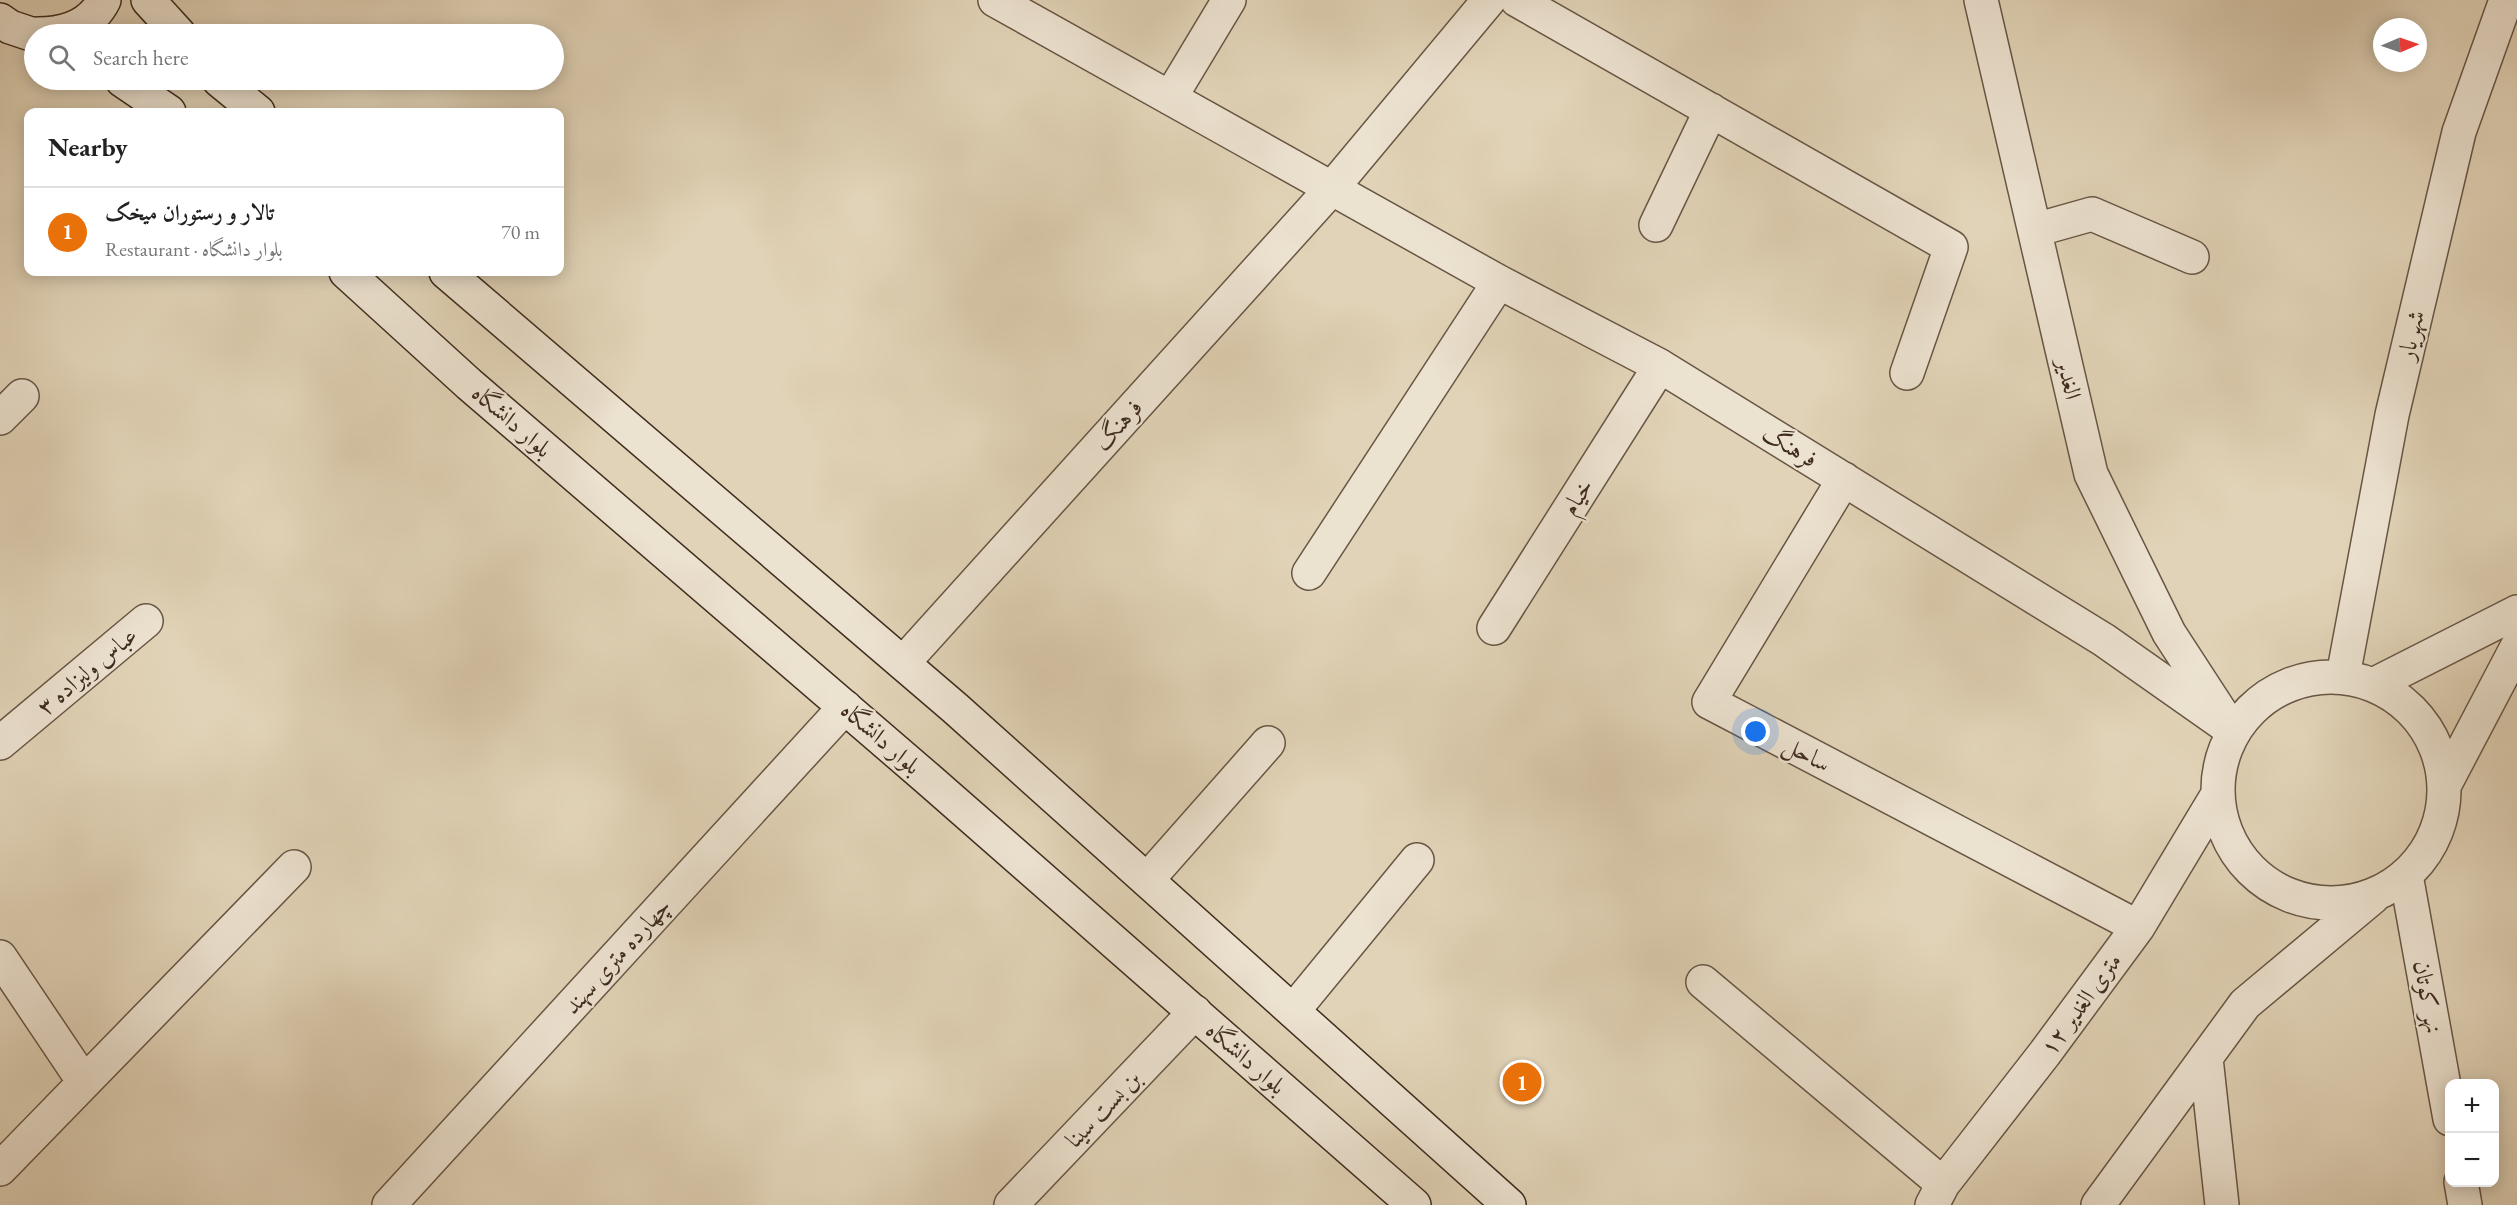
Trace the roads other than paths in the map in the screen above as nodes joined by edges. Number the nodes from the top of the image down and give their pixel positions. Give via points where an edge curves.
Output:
1 (104, 0) edge
2 (148, 0) edge
3 (995, 0) edge
4 (1229, 0) edge
5 (1489, 0) edge
6 (1517, 0) edge
7 (1981, 0) edge
8 (2506, 0) edge
9 (83, 24) edge
10 (170, 24) edge
11 (137, 90) edge
12 (231, 90) edge
13 (1170, 98) junction
14 (163, 108) edge
15 (253, 108) edge
16 (1711, 110) junction
17 (1333, 187) junction
18 (1656, 225) dead end
19 (2034, 230) junction
20 (2192, 257) dead end
21 (350, 276) edge
22 (451, 276) edge
23 (1499, 282) junction
24 (1660, 366) junction
25 (1907, 373) dead end
26 (1844, 479) junction
27 (1309, 573) dead end
28 (2517, 612) edge
29 (146, 621) dead end
30 (1494, 628) dead end
31 (2517, 647) edge
32 (903, 663) junction
33 (2358, 681) junction
34 (845, 707) junction
35 (2232, 730) junction
36 (0, 743) edge
37 (1268, 743) dead end
38 (2444, 786) junction
39 (2218, 794) junction
40 (1417, 860) dead end
41 (294, 867) dead end
42 (1147, 880) junction
43 (2393, 883) junction
44 (2138, 927) junction
45 (0, 957) edge
46 (1703, 982) dead end
47 (1293, 1011) junction
48 (1195, 1012) junction
49 (2206, 1058) junction
50 (84, 1082) junction
51 (2445, 1098) edge
52 (0, 1169) edge
53 (2462, 1187) edge
54 (1937, 1195) edge
55 (389, 1205) edge
56 (1011, 1205) edge
57 (1414, 1205) edge
58 (1509, 1205) edge
59 (2098, 1205) edge
60 (2222, 1205) edge
61 (2465, 1205) edge

1 - 9 street
2 - 10 street
3 - 13 street, فرهنگ
4 - 13 street
5 - 17 street, فرهنگ
6 - 16 street
7 - 19 street, الغدیر
8 - 33 street, شهریار via 2459,132 2392,415
11 - 14 street
12 - 15 street
13 - 17 street, فرهنگ
16 - 18 street
16 - 25 street via 1951,247
17 - 23 street, فرهنگ
17 - 32 street, فرهنگ
19 - 20 street via 2092,214
19 - 35 street, الغدیر via 2091,474 2169,633
21 - 34 street, بلوار دانشگاه via 469,384
22 - 32 street
23 - 24 street, فرهنگ
23 - 27 street
24 - 26 street, فرهنگ
24 - 30 street, خیام
26 - 35 street, فرهنگ via 2103,640
26 - 44 street, ساحل via 1709,702
28 - 33 street
29 - 36 street, عباس ولیزاده ۳
31 - 38 street
32 - 42 street
33 - 35 street via 2309,677 2254,706
33 - 38 street via 2400,701 2425,723 2439,753
34 - 48 street, بلوار دانشگاه
34 - 55 street, چهارده متری سهند
35 - 39 street via 2220,760
37 - 42 street
38 - 43 street via 2442,820 2430,847
39 - 43 street via 2222,828 2237,854 2260,880 2287,894 2317,904 2351,903
39 - 44 street, ۱۲ متری الغدیر
40 - 47 street
41 - 50 street
42 - 47 street
43 - 49 street via 2246,1004
43 - 51 street, نهر کوتان
44 - 54 street, ۱۲ متری الغدیر
45 - 50 street
46 - 54 street
47 - 58 street
48 - 56 street, بن بست سینا
48 - 57 street, بلوار دانشگاه
49 - 59 street
49 - 60 street
50 - 52 street
53 - 61 street

